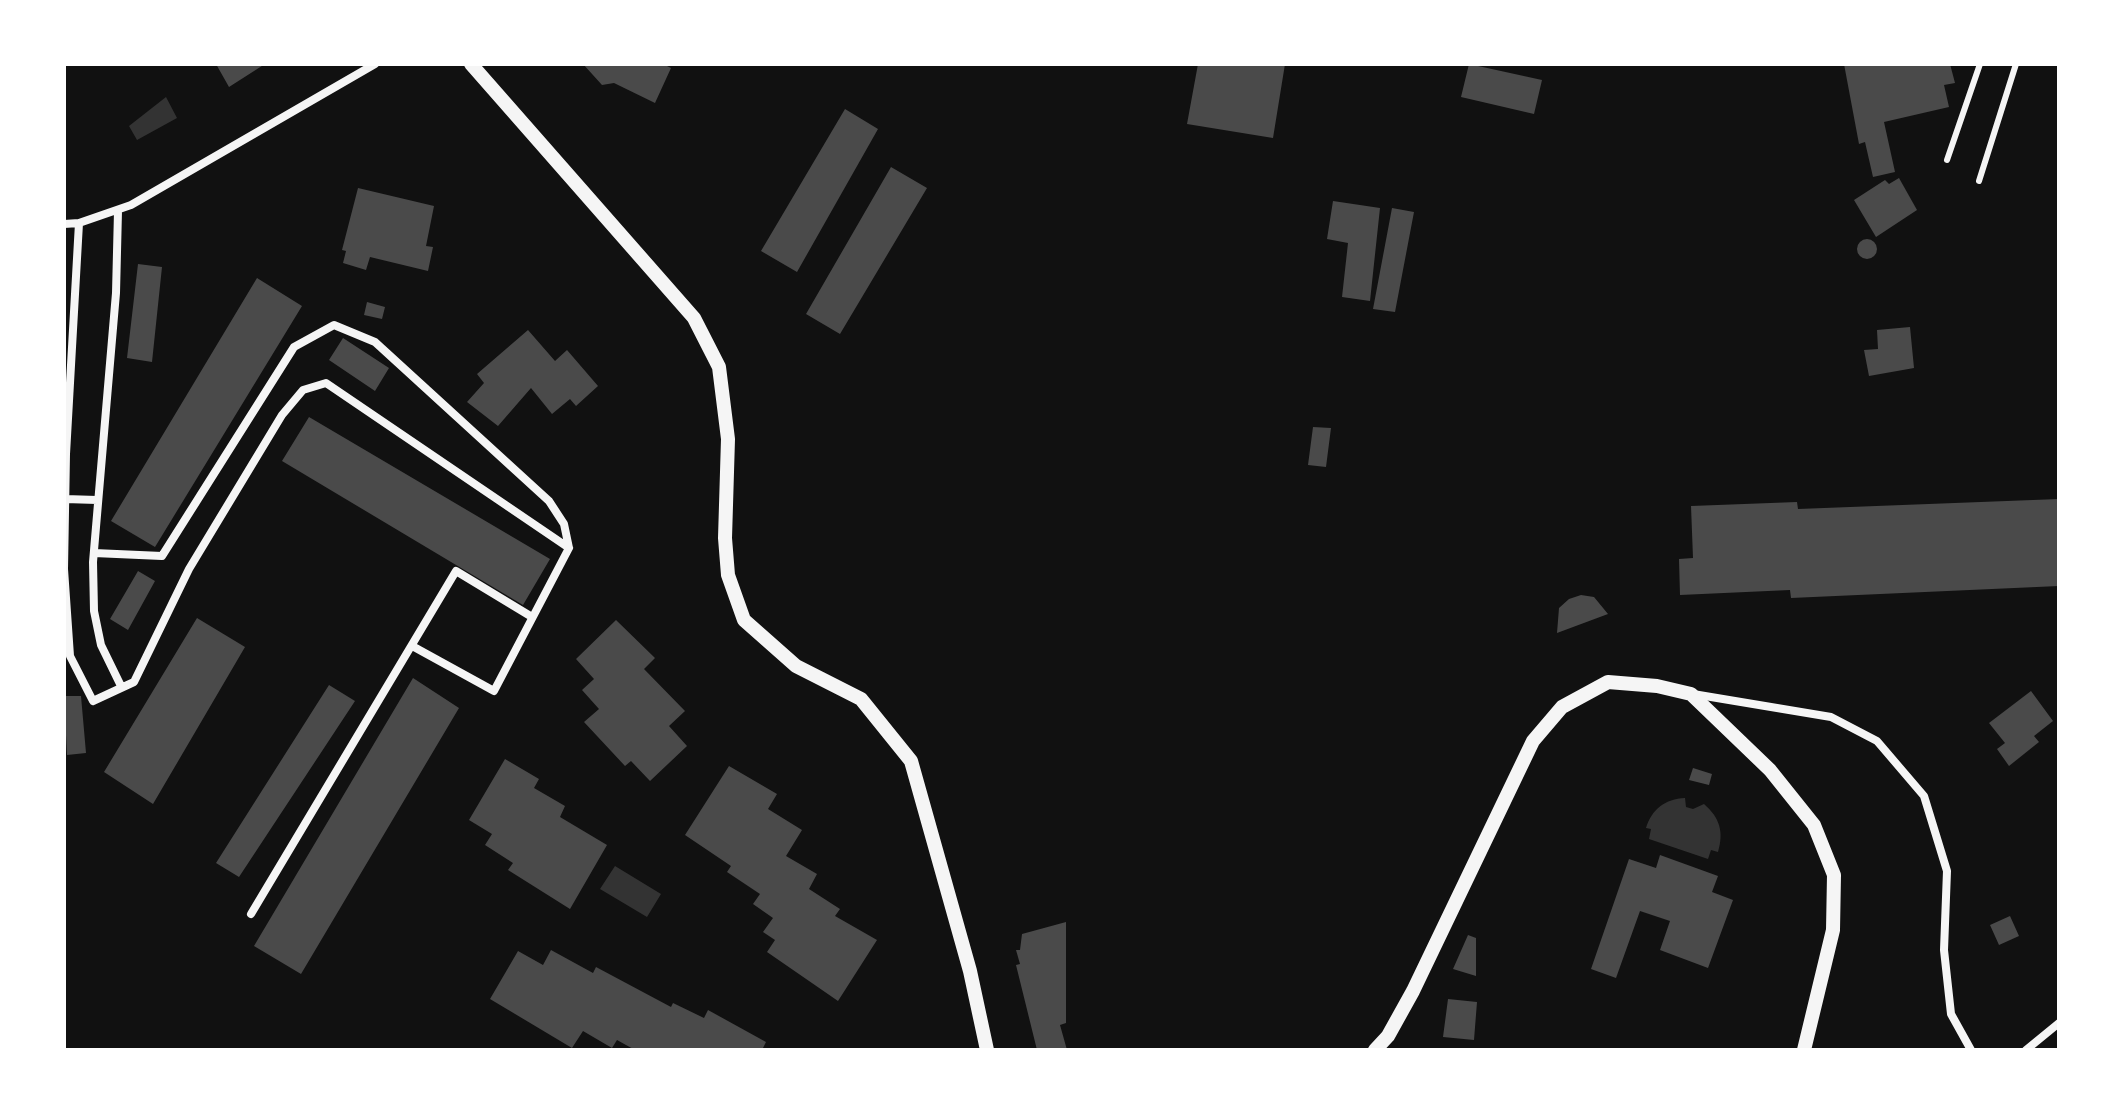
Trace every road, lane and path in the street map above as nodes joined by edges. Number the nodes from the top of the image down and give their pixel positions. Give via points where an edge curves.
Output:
1 (375, 64) edge
2 (471, 64) edge
3 (1980, 64) edge
4 (2016, 64) edge
5 (1947, 160) dead end
6 (1979, 181) dead end
7 (118, 211) junction
8 (79, 223) junction
9 (64, 224) edge
10 (65, 499) edge
11 (97, 500) junction
12 (569, 548) junction
13 (94, 553) junction
14 (532, 617) junction
15 (414, 647) junction
16 (121, 686) junction
17 (1691, 694) junction
18 (251, 914) dead end
19 (2059, 1023) edge
20 (987, 1050) edge
21 (1375, 1050) edge
22 (1804, 1050) edge
23 (1971, 1050) edge
24 (2026, 1050) edge

1 - 7 street
2 - 20 street via 700,330 719,367 728,439 728,575 744,620 796,666 861,699 911,761
3 - 5 lane
4 - 6 lane
7 - 8 street
7 - 11 street
8 - 9 street
8 - 10 street
10 - 11 street
10 - 16 street via 70,656 93,701
11 - 13 street
12 - 13 street via 564,524 549,501 375,342 334,325 294,347 162,556
12 - 14 street
12 - 16 street via 326,383 303,390 282,415 189,569 134,682
13 - 16 street via 94,611 101,645
14 - 15 street via 494,691
14 - 15 street via 456,571
15 - 18 street
17 - 21 street via 1608,682 1562,707 1533,741 1413,991
17 - 22 street via 1770,770 1814,825 1834,875 1833,930
17 - 23 street via 1831,717 1877,741 1924,796 1947,871 1948,1002
19 - 24 street

